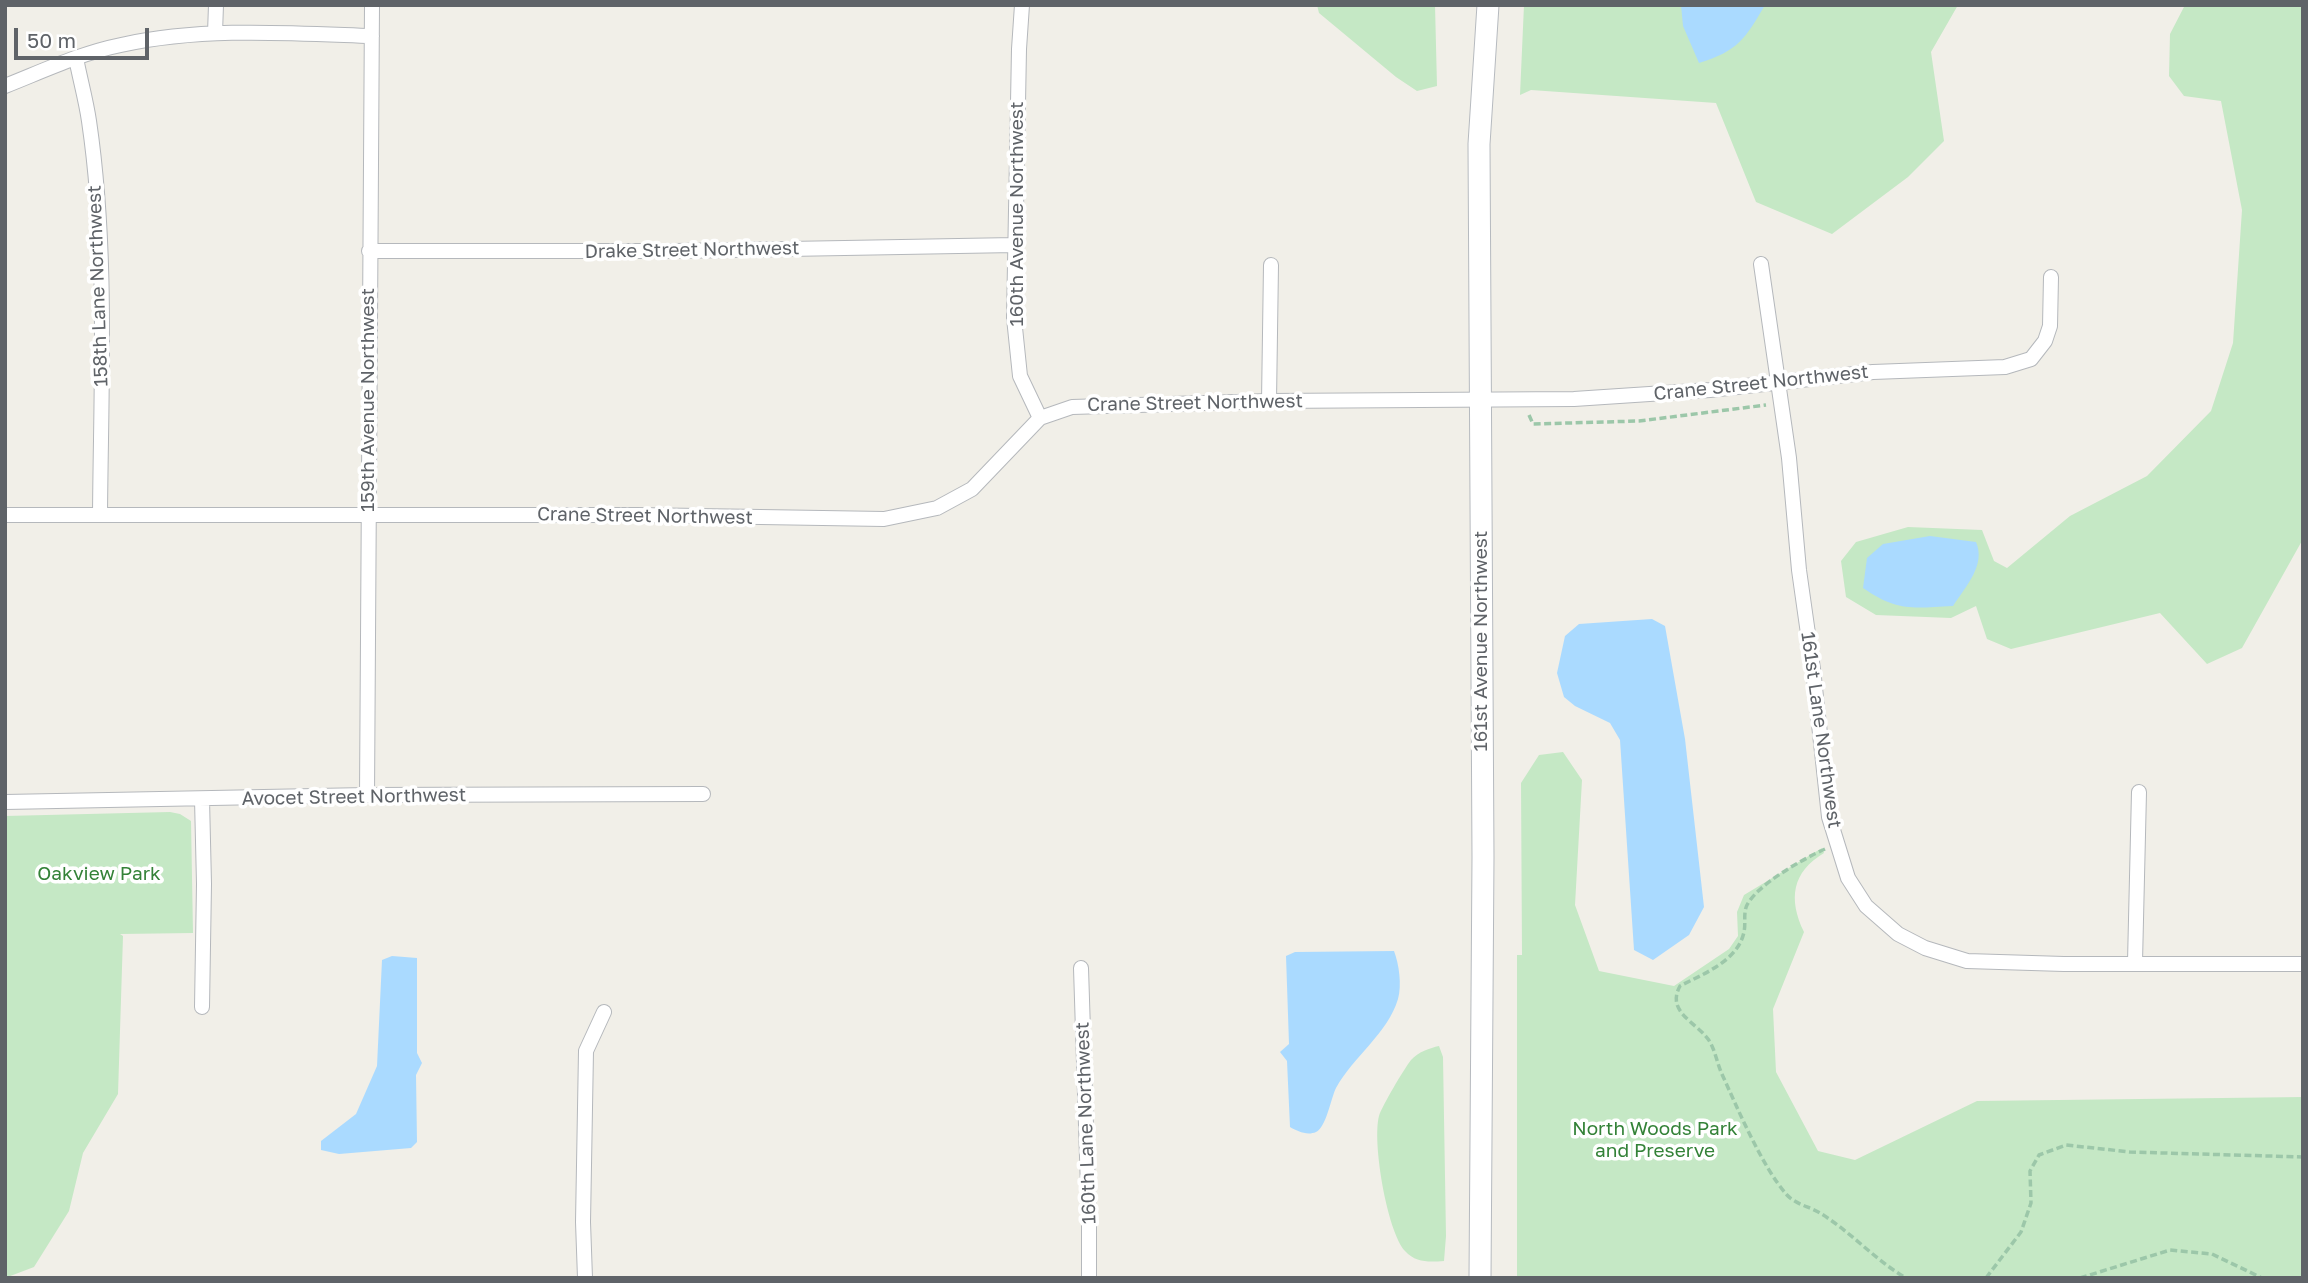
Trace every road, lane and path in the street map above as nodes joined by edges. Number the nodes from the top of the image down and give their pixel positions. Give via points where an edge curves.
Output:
1 (216, 5) edge
2 (372, 5) edge
3 (1022, 5) edge
4 (1488, 5) edge
5 (215, 33) junction
6 (372, 36) junction
7 (76, 58) junction
8 (5, 86) edge
9 (1015, 245) junction
10 (369, 251) junction
11 (1761, 264) dead end
12 (1271, 265) dead end
13 (2051, 277) dead end
14 (1777, 383) junction
15 (1480, 400) junction
16 (1524, 400) junction
17 (1269, 401) junction
18 (1780, 403) junction
19 (1040, 418) junction
20 (368, 514) junction
21 (5, 515) edge
22 (100, 515) junction
23 (2139, 792) dead end
24 (703, 794) dead end
25 (367, 795) junction
26 (202, 799) junction
27 (5, 802) edge
28 (1838, 845) junction
29 (2135, 962) junction
30 (2303, 964) edge
31 (1081, 968) dead end
32 (202, 1007) dead end
33 (604, 1012) dead end
34 (2303, 1157) edge
35 (585, 1278) edge
36 (1089, 1278) edge
37 (1480, 1278) edge
38 (1906, 1278) edge
39 (1986, 1278) edge
40 (2080, 1278) edge
41 (2262, 1278) edge

1 - 5 street
2 - 6 street, 159th Avenue Northwest
3 - 9 street, 160th Avenue Northwest
4 - 15 main road, 161st Avenue Northwest via 1479,144
5 - 6 street
5 - 7 street via 166,36
6 - 10 street, 159th Avenue Northwest
7 - 8 street
7 - 22 street, 158th Lane Northwest via 89,120 98,203
9 - 10 street, Drake Street Northwest
9 - 19 street, 160th Avenue Northwest via 1014,318 1020,376
10 - 20 street, 159th Avenue Northwest
11 - 14 street, 161st Lane Northwest
12 - 17 street
13 - 14 street, Crane Street Northwest via 2050,326 2039,351 2023,363
14 - 16 street, Crane Street Northwest
14 - 18 street, 161st Lane Northwest
15 - 16 street, Crane Street Northwest
15 - 17 street, Crane Street Northwest
15 - 37 main road, 161st Avenue Northwest
16 - 18 path via 1532,424 1639,421
17 - 19 street, Crane Street Northwest via 1072,407
18 - 28 street, 161st Lane Northwest via 1829,817
19 - 20 street, Crane Street Northwest via 972,489 937,508 884,519
20 - 22 street, Crane Street Northwest
20 - 25 street, 159th Avenue Northwest
21 - 22 street, Crane Street Northwest
23 - 29 street
24 - 25 street, Avocet Street Northwest
25 - 26 street, Avocet Street Northwest
26 - 27 street, Avocet Street Northwest
26 - 32 street
28 - 29 street, 161st Lane Northwest via 1848,878 1867,906 1898,934 1925,948 1980,962
28 - 38 path via 1765,884 1745,907 1744,933 1738,945 1722,964 1680,986 1676,1001 1686,1020 1710,1041 1769,1170 1789,1198 1821,1214
29 - 30 street, 161st Lane Northwest
31 - 36 street, 160th Lane Northwest
33 - 35 street via 586,1051
34 - 39 path via 2066,1145 2039,1155 2030,1171 2031,1203 2021,1232
40 - 41 path via 2170,1250 2212,1254

